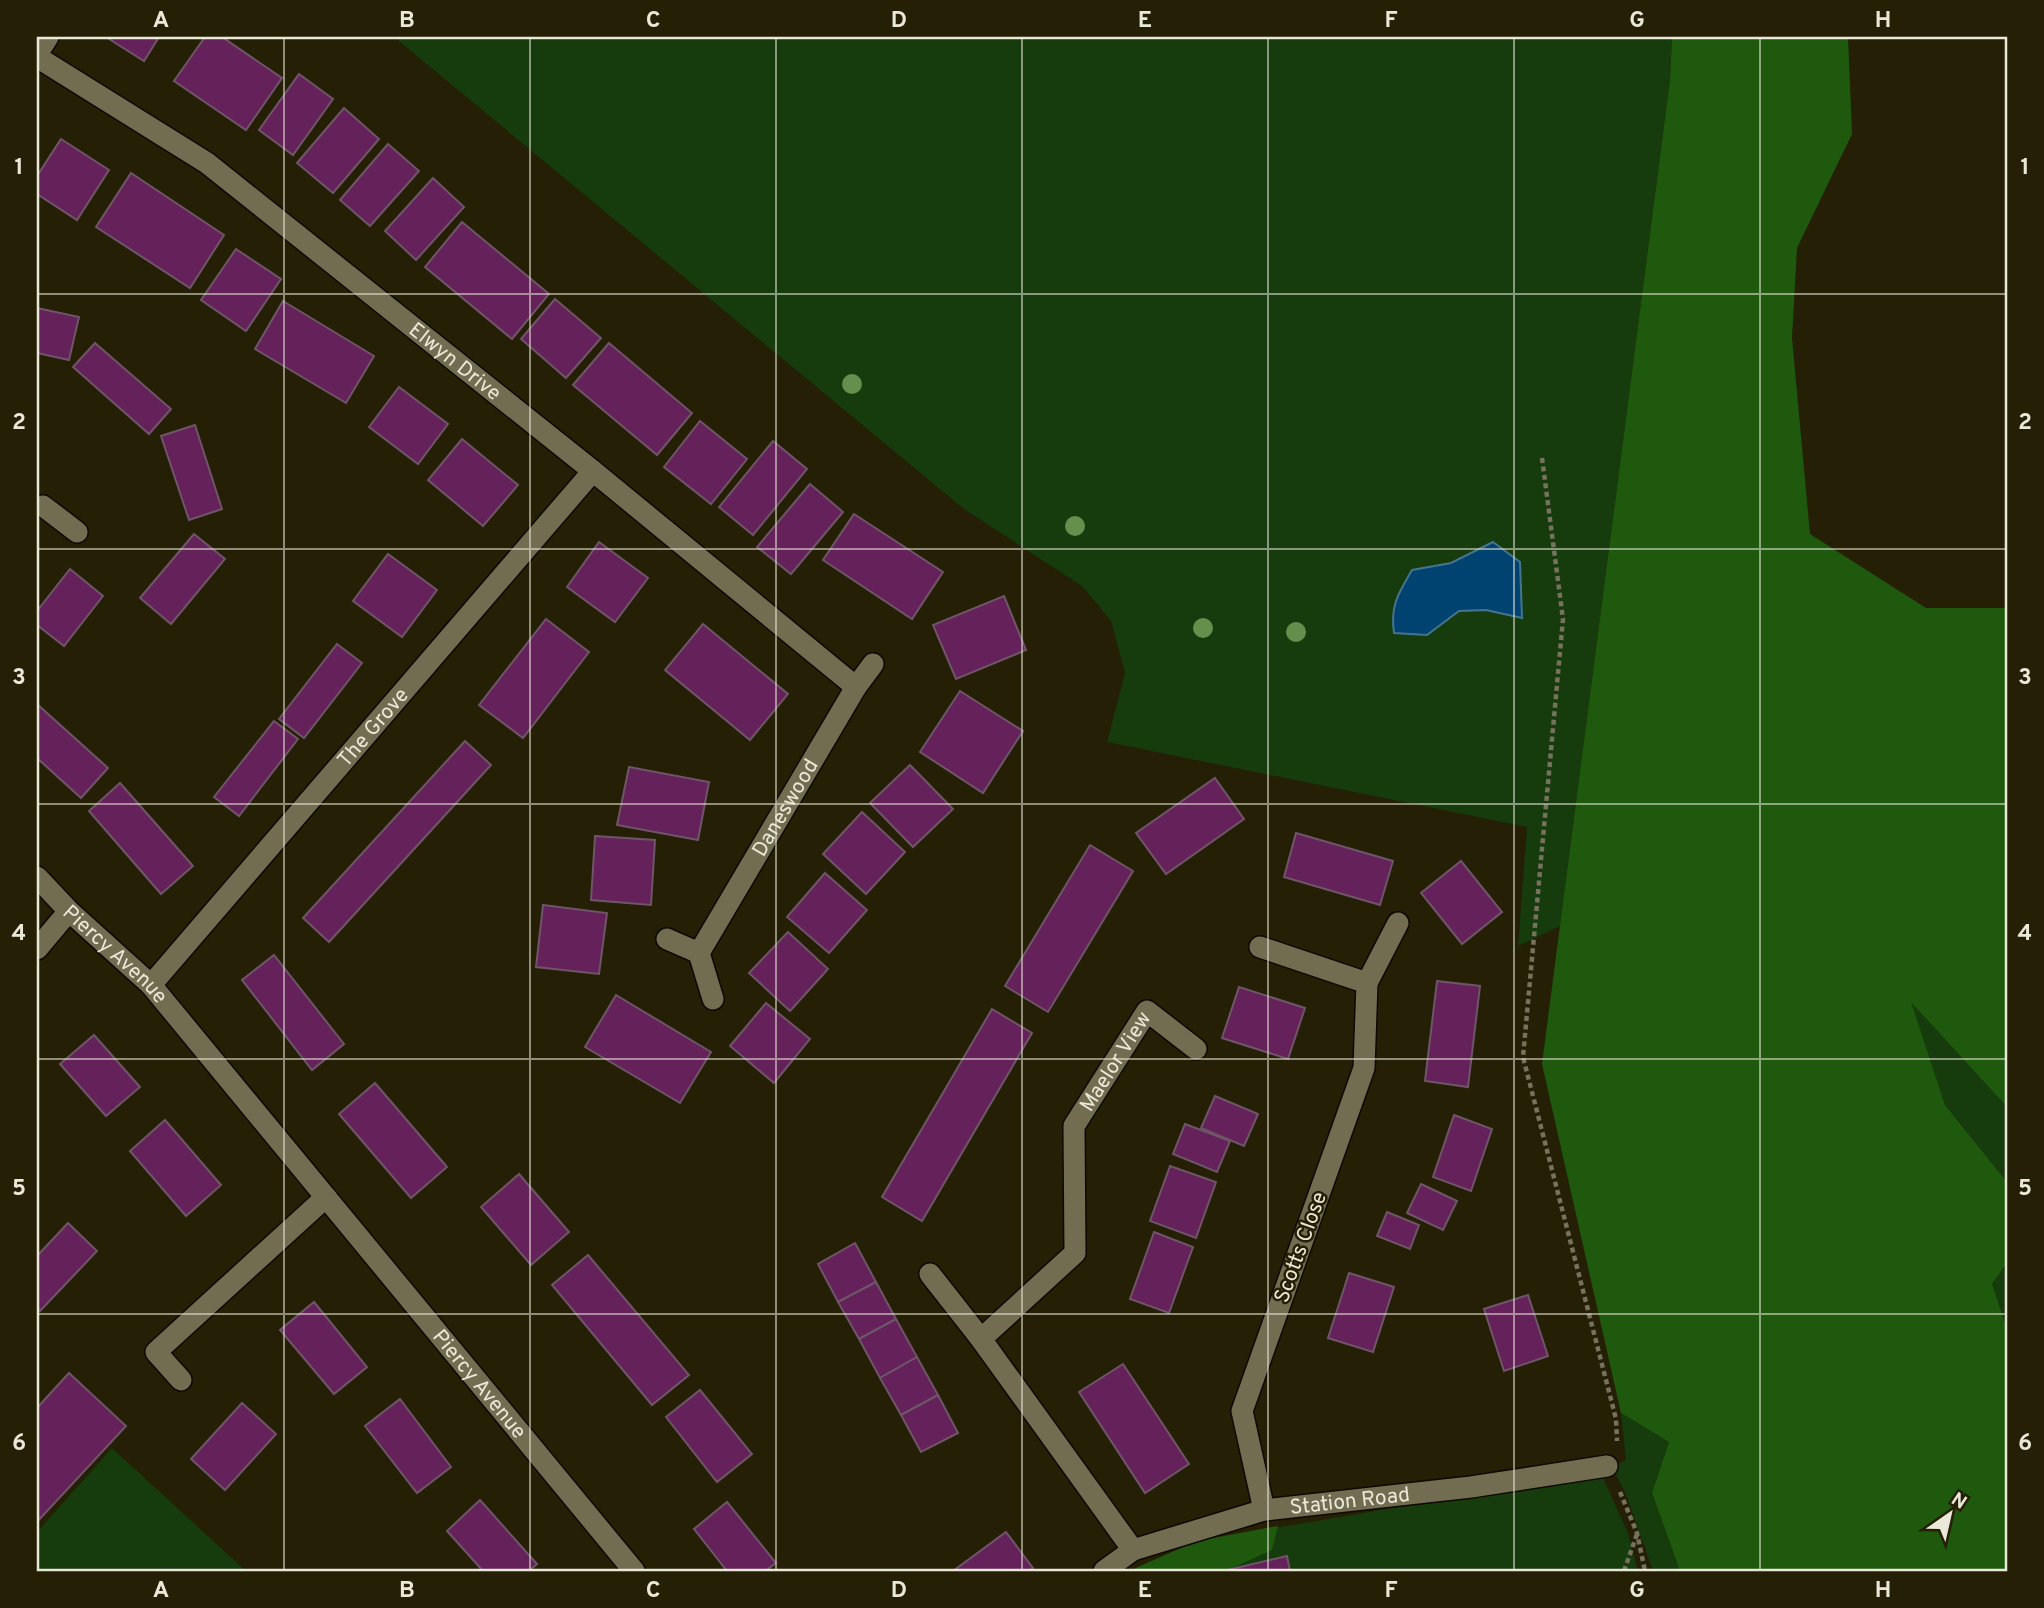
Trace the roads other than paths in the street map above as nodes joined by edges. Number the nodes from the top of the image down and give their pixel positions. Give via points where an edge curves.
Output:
1 (48, 37) edge
2 (37, 55) edge
3 (593, 471) junction
4 (39, 505) edge
5 (77, 533) dead end
6 (873, 664) dead end
7 (856, 687) junction
8 (37, 877) edge
9 (69, 911) junction
10 (1398, 923) dead end
11 (667, 939) dead end
12 (1260, 947) dead end
13 (37, 949) edge
14 (699, 953) junction
15 (1367, 983) junction
16 (151, 985) junction
17 (713, 999) dead end
18 (1196, 1049) dead end
19 (326, 1197) junction
20 (930, 1274) dead end
21 (981, 1339) junction
22 (181, 1380) dead end
23 (1606, 1466) road end
24 (1264, 1510) junction
25 (1133, 1549) junction
26 (634, 1571) edge
27 (1104, 1571) edge

1 - 2 street
2 - 3 street, Elwyn Drive via 207,163
3 - 7 street, Elwyn Drive
3 - 16 street, The Grove
4 - 5 street
6 - 7 street, Daneswood
7 - 14 street, Daneswood
8 - 9 street, Piercy Avenue
9 - 13 street
9 - 16 street, Piercy Avenue
10 - 15 street, Scotts Close
11 - 14 street
12 - 15 street
14 - 17 street
15 - 24 street, Scotts Close via 1364,1068 1242,1411
16 - 19 street, Piercy Avenue
18 - 21 street, Maelor View via 1147,1012 1074,1126 1075,1254
19 - 22 street via 156,1352
19 - 26 street, Piercy Avenue
20 - 21 street
21 - 25 street
23 - 24 street, Station Road via 1471,1487
24 - 25 street, Station Road
25 - 27 street, Station Road

